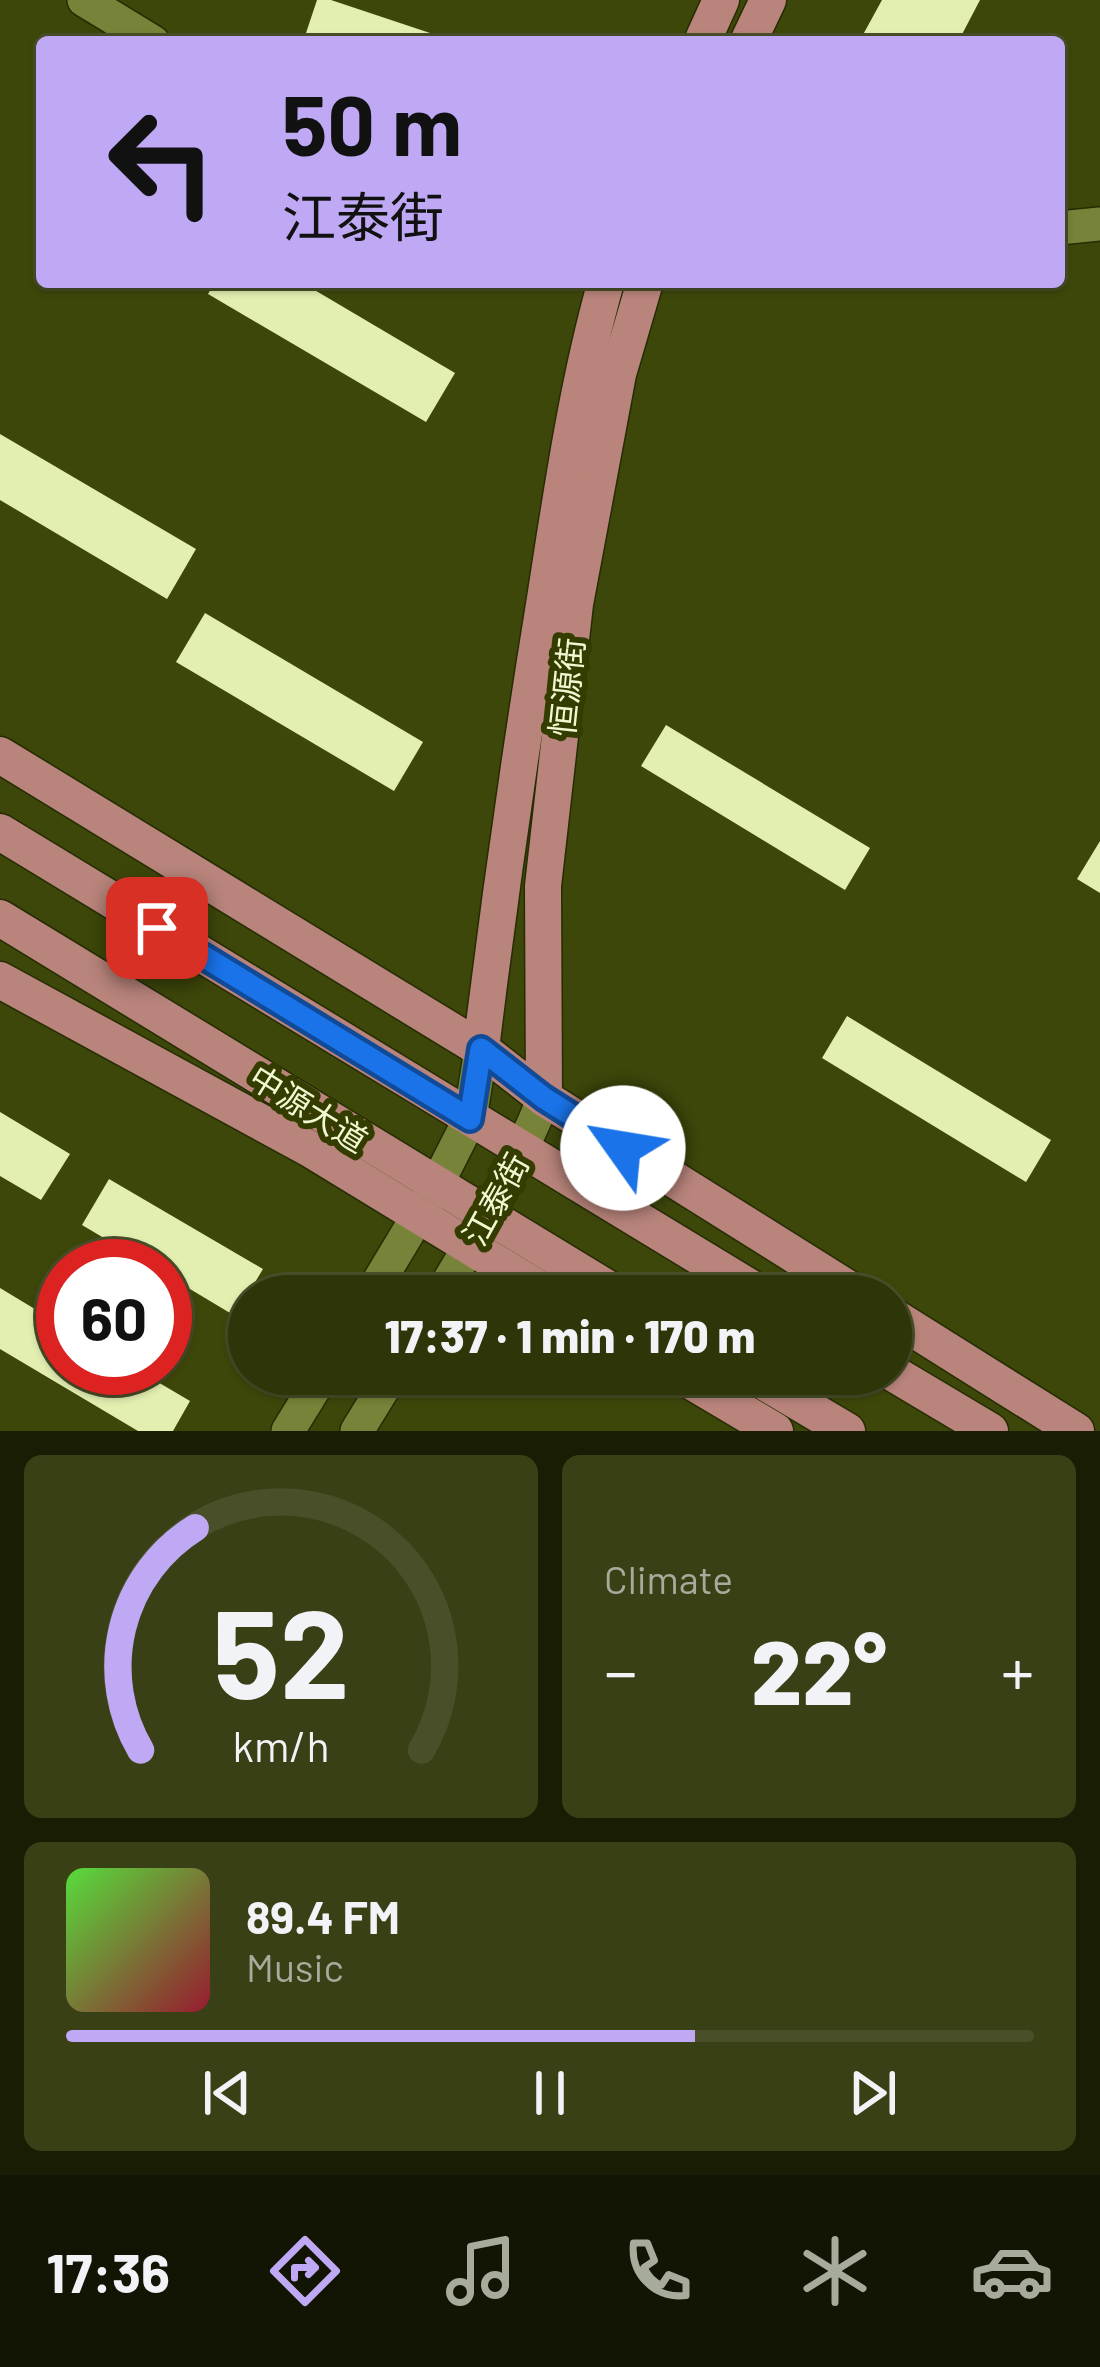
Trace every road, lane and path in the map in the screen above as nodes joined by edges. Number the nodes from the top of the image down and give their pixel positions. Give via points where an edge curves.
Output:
1 (84, 0) edge
2 (722, 0) edge
3 (768, 0) edge
4 (143, 36) edge
5 (705, 36) edge
6 (751, 36) edge
7 (1100, 224) edge
8 (1065, 227) edge
9 (603, 288) edge
10 (643, 288) edge
11 (0, 755) edge
12 (0, 832) edge
13 (0, 918) edge
14 (0, 980) edge
15 (481, 1049) junction
16 (544, 1098) junction
17 (470, 1119) junction
18 (523, 1152) junction
19 (427, 1201) junction
20 (479, 1232) junction
21 (383, 1275) edge
22 (453, 1275) edge
23 (527, 1275) edge
24 (574, 1275) edge
25 (729, 1275) edge
26 (826, 1275) edge
27 (912, 1328) edge
28 (912, 1385) edge
29 (310, 1395) edge
30 (379, 1395) edge
31 (715, 1395) edge
32 (786, 1395) edge
33 (288, 1431) edge
34 (357, 1431) edge
35 (775, 1431) edge
36 (847, 1431) edge
37 (990, 1431) edge
38 (1076, 1431) edge

1 - 4 street
2 - 5 main road
3 - 6 main road
7 - 8 street
9 - 15 main road, 恒源街 via 546,588
10 - 16 main road, 恒源街 via 618,374 575,604 544,886
11 - 15 main road
12 - 17 main road
13 - 19 main road, 中源大道
14 - 19 main road via 310,1149
15 - 16 main road
15 - 17 street, 江泰街
16 - 18 street, 江泰街
16 - 26 main road
17 - 18 main road
17 - 19 street, 江泰街
18 - 20 street, 江泰街
18 - 25 main road
19 - 20 main road, 中源大道
19 - 21 street, 江泰街
20 - 22 street, 江泰街
20 - 23 main road
20 - 24 main road, 中源大道
27 - 38 main road
28 - 37 main road
29 - 33 street
30 - 34 street
31 - 35 main road
32 - 36 main road

